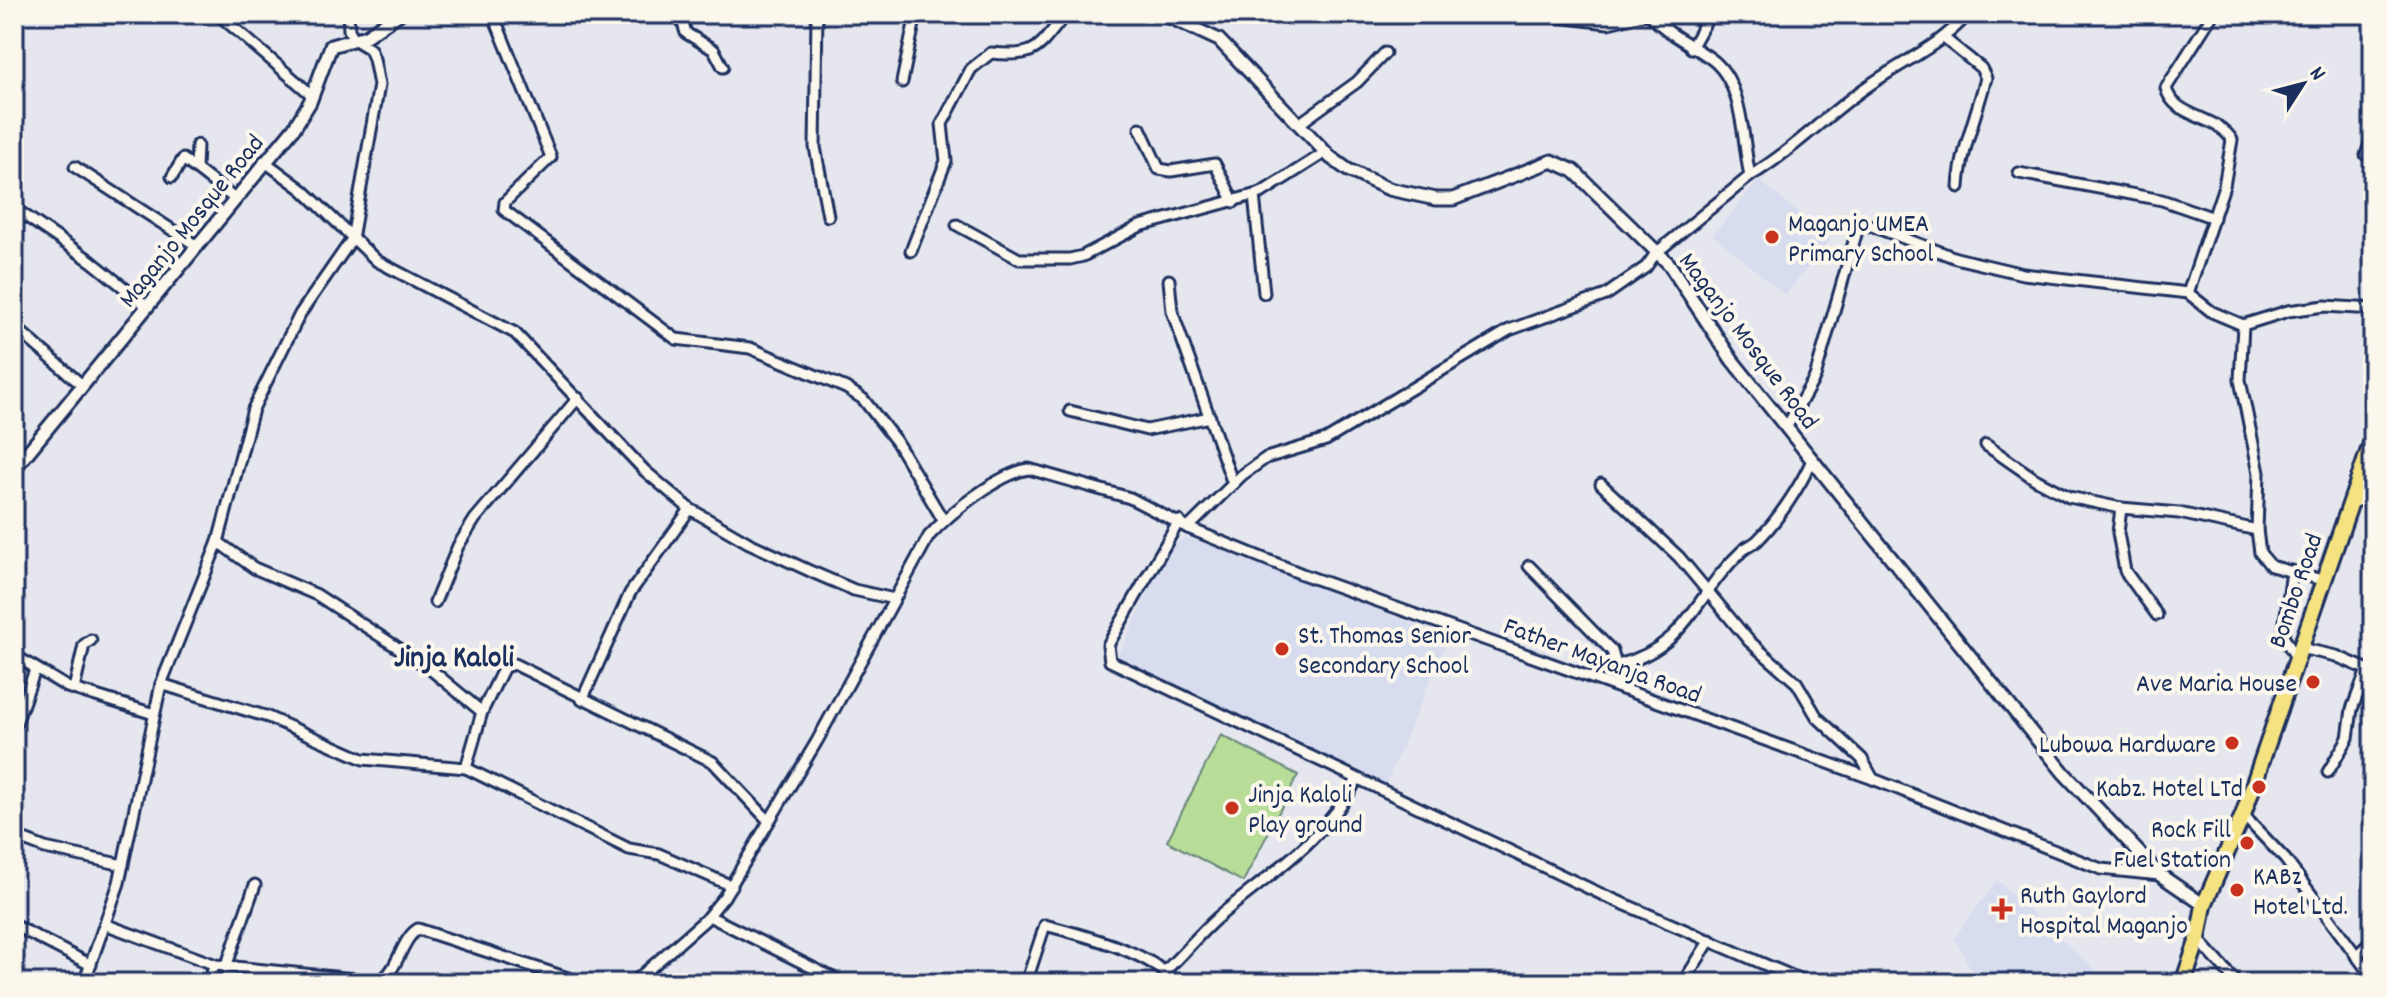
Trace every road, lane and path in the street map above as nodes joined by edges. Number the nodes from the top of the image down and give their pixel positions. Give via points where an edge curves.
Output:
1 (218, 14) edge
2 (348, 14) edge
3 (399, 14) edge
4 (493, 14) edge
5 (680, 14) edge
6 (817, 14) edge
7 (916, 14) edge
8 (1066, 14) edge
9 (1163, 14) edge
10 (1647, 14) edge
11 (1710, 14) edge
12 (1968, 14) edge
13 (2213, 14) edge
14 (1550, 16) dead end
15 (1945, 39) junction
16 (355, 40) junction
17 (1691, 48) junction
18 (1385, 53) dead end
19 (723, 67) dead end
20 (902, 82) dead end
21 (313, 96) junction
22 (1299, 124) junction
23 (1140, 128) dead end
24 (2373, 134) edge
25 (197, 145) dead end
26 (1326, 152) junction
27 (2366, 155) dead end
28 (264, 161) junction
29 (75, 167) dead end
30 (196, 168) junction
31 (2019, 173) dead end
32 (1750, 176) junction
33 (172, 177) dead end
34 (1959, 187) dead end
35 (1254, 195) junction
36 (235, 199) junction
37 (1234, 202) junction
38 (14, 208) edge
39 (828, 216) dead end
40 (2214, 218) junction
41 (957, 225) dead end
42 (352, 239) junction
43 (197, 246) junction
44 (911, 251) dead end
45 (1656, 253) junction
46 (1169, 280) dead end
47 (1264, 293) dead end
48 (2188, 293) junction
49 (148, 307) junction
50 (2373, 309) edge
51 (2243, 325) junction
52 (14, 326) edge
53 (83, 386) junction
54 (578, 398) junction
55 (1070, 411) dead end
56 (1210, 417) junction
57 (1786, 428) junction
58 (2373, 438) edge
59 (1986, 445) dead end
60 (1812, 460) junction
61 (14, 469) edge
62 (1233, 484) junction
63 (1601, 484) dead end
64 (2373, 496) edge
65 (2349, 504) junction
66 (2121, 508) junction
67 (690, 509) junction
68 (943, 520) junction
69 (1184, 525) junction
70 (2257, 530) junction
71 (218, 542) junction
72 (1529, 566) dead end
73 (2292, 571) junction
74 (2322, 580) junction
75 (1709, 593) junction
76 (894, 599) junction
77 (435, 602) dead end
78 (2157, 615) dead end
79 (91, 640) dead end
80 (2298, 652) junction
81 (14, 655) edge
82 (1618, 665) junction
83 (35, 670) junction
84 (2370, 671) edge
85 (161, 684) junction
86 (74, 689) junction
87 (1623, 689) junction
88 (582, 700) junction
89 (482, 712) junction
90 (154, 714) junction
91 (14, 729) edge
92 (466, 768) junction
93 (2328, 772) dead end
94 (1357, 779) junction
95 (1873, 779) junction
96 (2243, 815) junction
97 (767, 819) junction
98 (14, 836) edge
99 (123, 865) junction
100 (2160, 875) junction
101 (255, 885) dead end
102 (732, 886) junction
103 (2204, 905) junction
104 (709, 916) junction
105 (14, 925) edge
106 (107, 925) junction
107 (2198, 939) junction
108 (1710, 940) junction
109 (2373, 940) edge
110 (2356, 956) junction
111 (91, 965) junction
112 (214, 965) junction
113 (226, 967) junction
114 (1165, 971) junction
115 (2373, 978) edge
116 (1805, 982) edge
117 (84, 983) edge
118 (210, 983) edge
119 (583, 983) edge
120 (633, 983) edge
121 (843, 983) edge
122 (1026, 983) edge
123 (1175, 983) edge
124 (1683, 983) edge
125 (2183, 983) edge
126 (2237, 983) edge

1 - 21 street
2 - 16 street
3 - 16 street, Maganjo Mosque Road
4 - 68 street via 551,157 505,202 504,210 676,339 750,348 863,399 896,441
5 - 19 street via 686,33 714,50
6 - 39 street via 815,147
7 - 20 street
8 - 44 street via 1032,53 991,53 971,69 942,124 946,161
9 - 22 street, Maganjo Mosque Road via 1219,40
10 - 14 street via 1608,23
10 - 17 street
11 - 17 street
12 - 15 street
13 - 40 street via 2166,88 2173,102 2232,140
15 - 32 street via 1869,85 1787,154
15 - 34 street via 1986,78 1962,156
16 - 21 street, Maganjo Mosque Road via 331,46
16 - 42 street via 370,49 379,85
17 - 32 street via 1717,63 1737,98
18 - 22 street via 1357,82
21 - 28 street, Maganjo Mosque Road via 294,128
22 - 26 street, Maganjo Mosque Road
23 - 37 street via 1159,169 1215,164
24 - 27 street
25 - 30 street
26 - 35 street
26 - 45 street, Maganjo Mosque Road via 1369,182 1436,199 1453,199 1552,161 1563,163
28 - 36 street, Maganjo Mosque Road
28 - 42 street via 303,190
29 - 43 street
30 - 33 street via 183,159
30 - 36 street
31 - 40 street via 2162,200
32 - 45 street
35 - 37 street
35 - 47 street
36 - 43 street, Maganjo Mosque Road
37 - 41 street via 1140,226 1083,256 1054,261 1019,259
38 - 49 street
40 - 48 street
42 - 54 street via 377,261 515,333
42 - 71 street via 300,314 260,392
43 - 49 street, Maganjo Mosque Road
45 - 57 street, Maganjo Mosque Road
45 - 62 street via 1646,267 1606,295 1509,330 1326,440 1266,458
46 - 56 street via 1172,311
48 - 51 street via 2212,312
48 - 57 street via 2023,274 1956,258 1859,224 1815,377
49 - 53 street, Maganjo Mosque Road
50 - 51 street via 2325,306
51 - 70 street via 2240,380 2260,487
52 - 53 street
53 - 61 street, Maganjo Mosque Road
54 - 67 street via 645,471
54 - 77 street via 475,519
55 - 56 street via 1147,430
56 - 62 street
57 - 60 street, Maganjo Mosque Road
58 - 65 main road, Bombo Road
59 - 66 street via 2069,497
60 - 75 street via 1765,531
60 - 100 street, Maganjo Mosque Road via 2092,807
62 - 69 street
63 - 75 street via 1679,557
64 - 65 street
65 - 74 main road, Bombo Road
66 - 70 street via 2179,513
66 - 78 street via 2119,547 2125,571
67 - 76 street via 812,572
67 - 88 street via 630,593
68 - 69 street, Father Mayanja Road via 1008,476 1029,469 1130,498
68 - 76 street
69 - 87 street, Father Mayanja Road via 1341,589
69 - 94 street via 1133,598 1108,645 1110,661
70 - 73 street via 2265,562
71 - 85 street
71 - 89 street via 254,568 317,595 429,668
72 - 82 street via 1612,651
73 - 74 street
73 - 80 street via 2283,636
74 - 80 main road, Bombo Road
75 - 82 street via 1687,625 1665,644
75 - 95 street via 1749,641 1797,683 1817,717 1862,759
76 - 97 street
79 - 86 street via 84,645
80 - 84 street via 2336,656
80 - 96 main road, Bombo Road
81 - 83 street
82 - 87 street
83 - 86 street
83 - 91 street
84 - 93 street via 2352,709 2348,738
85 - 90 street
85 - 92 street via 268,717 363,759
86 - 90 street
87 - 95 street, Father Mayanja Road
88 - 89 street via 511,663
88 - 97 street via 713,762
89 - 92 street
90 - 99 street
92 - 102 street via 629,849 659,854
94 - 108 street
94 - 114 street via 1346,801 1309,842 1215,920
95 - 100 street, Father Mayanja Road via 2101,869
96 - 103 main road, Bombo Road
96 - 110 street via 2285,859
97 - 102 street
98 - 99 street
99 - 106 street
100 - 103 street, Maganjo Mosque Road
101 - 113 street
102 - 104 street
103 - 107 main road, Bombo Road
104 - 120 street
104 - 121 street
105 - 111 street
106 - 111 street
106 - 112 street
107 - 125 main road, Bombo Road
107 - 126 street
108 - 116 street
108 - 124 street
109 - 110 street
110 - 115 street
111 - 117 street
112 - 113 street
112 - 118 street
113 - 119 street via 381,981 418,929
114 - 122 street via 1045,925
114 - 123 street

